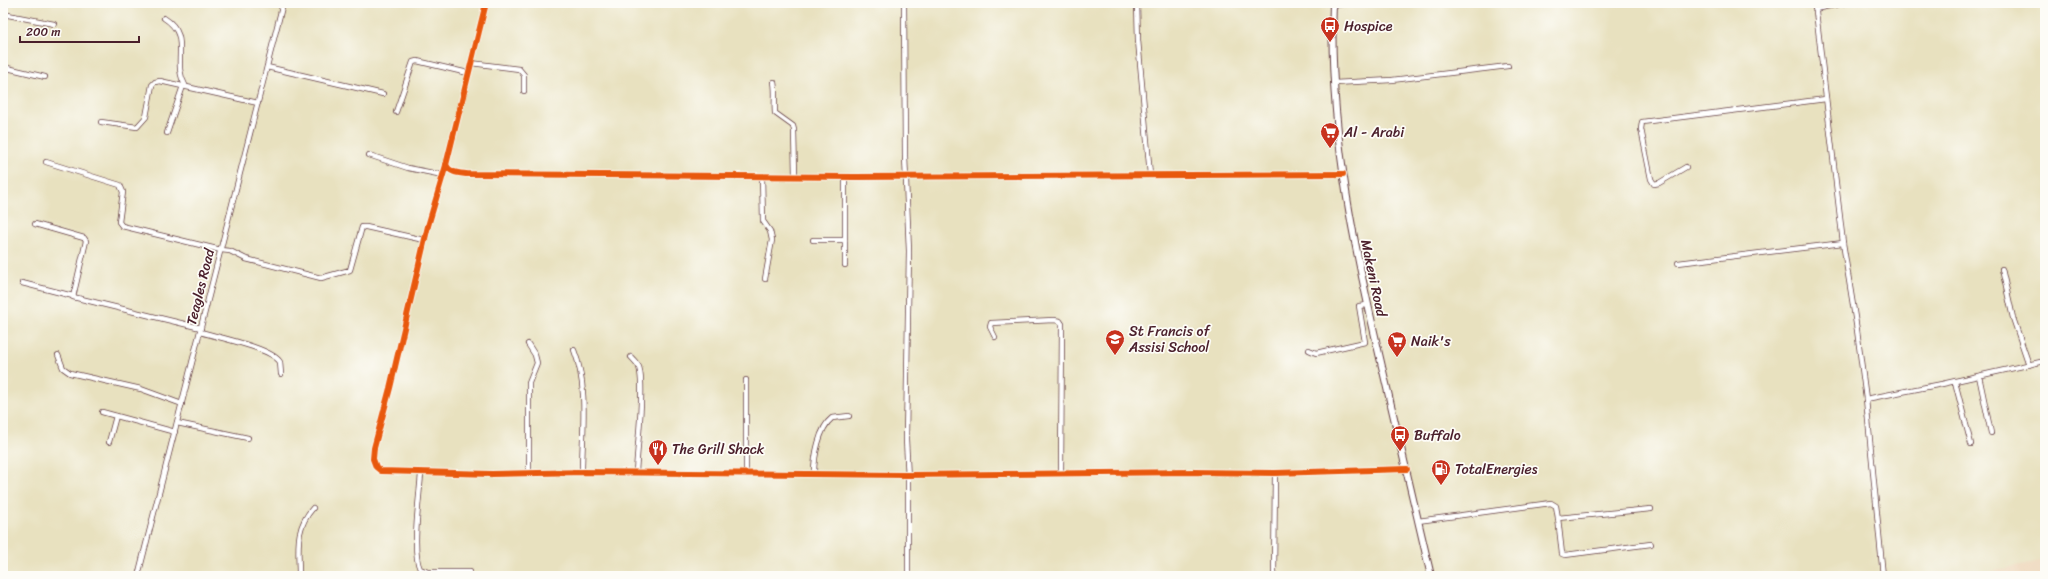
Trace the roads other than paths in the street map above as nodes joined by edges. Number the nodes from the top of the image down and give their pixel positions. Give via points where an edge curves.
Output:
1 (283, 3) edge
2 (486, 3) edge
3 (904, 3) edge
4 (1138, 3) edge
5 (1353, 3) edge
6 (1815, 3) edge
7 (1844, 3) edge
8 (1332, 4) edge
9 (1815, 9) junction
10 (3, 14) edge
11 (164, 18) dead end
12 (54, 24) dead end
13 (471, 63) junction
14 (1508, 66) dead end
15 (3, 67) edge
16 (268, 67) junction
17 (468, 73) junction
18 (45, 77) dead end
19 (774, 82) dead end
20 (1334, 83) junction
21 (184, 86) junction
22 (524, 92) dead end
23 (383, 94) dead end
24 (1826, 99) junction
25 (258, 103) junction
26 (396, 112) dead end
27 (101, 122) dead end
28 (167, 133) dead end
29 (369, 155) dead end
30 (46, 162) dead end
31 (446, 165) junction
32 (1686, 167) dead end
33 (1343, 174) junction
34 (443, 175) junction
35 (1150, 175) junction
36 (762, 176) junction
37 (795, 176) junction
38 (845, 177) junction
39 (905, 177) junction
40 (35, 224) dead end
41 (424, 240) junction
42 (813, 240) dead end
43 (845, 240) junction
44 (1843, 243) junction
45 (221, 250) junction
46 (1678, 263) dead end
47 (845, 265) dead end
48 (2002, 270) dead end
49 (765, 279) dead end
50 (22, 283) dead end
51 (73, 296) junction
52 (1368, 305) junction
53 (201, 330) junction
54 (995, 337) dead end
55 (528, 344) dead end
56 (574, 350) dead end
57 (1308, 350) dead end
58 (58, 355) dead end
59 (631, 357) dead end
60 (2045, 361) edge
61 (2029, 365) junction
62 (281, 374) dead end
63 (1979, 376) junction
64 (746, 380) dead end
65 (1955, 382) junction
66 (1866, 399) junction
67 (182, 404) junction
68 (102, 412) dead end
69 (116, 416) junction
70 (849, 416) dead end
71 (177, 423) junction
72 (175, 432) junction
73 (1991, 433) dead end
74 (248, 438) dead end
75 (109, 442) dead end
76 (1971, 444) dead end
77 (1407, 469) junction
78 (582, 472) junction
79 (421, 473) junction
80 (529, 473) junction
81 (636, 473) junction
82 (746, 473) junction
83 (814, 473) junction
84 (1061, 473) junction
85 (1275, 473) junction
86 (907, 475) junction
87 (313, 508) dead end
88 (1650, 509) dead end
89 (1558, 518) junction
90 (1418, 521) junction
91 (1651, 544) dead end
92 (470, 572) dead end
93 (138, 576) edge
94 (299, 576) edge
95 (908, 576) edge
96 (1274, 576) edge
97 (1431, 576) edge
98 (1882, 576) edge

1 - 16 street, Teagles Road
2 - 13 street
3 - 39 street
4 - 35 street via 1138,40
5 - 8 street
6 - 9 street
7 - 9 street
8 - 20 main road, Makeni Road
9 - 24 street
10 - 12 street
11 - 21 street via 178,33
13 - 17 street
13 - 22 street via 519,69 524,75
14 - 20 street via 1392,80
15 - 18 street
16 - 23 street
16 - 25 street, Teagles Road
17 - 26 street via 413,62
17 - 31 street
19 - 37 street via 775,113 793,126 794,130
20 - 33 main road, Makeni Road
21 - 25 street
21 - 27 street via 155,82 152,85 146,117 137,127
21 - 28 street
24 - 32 street via 1642,122 1642,136 1654,184
24 - 44 street
25 - 45 street, Teagles Road
29 - 34 street via 408,168
30 - 45 street via 120,186 124,192 119,222 122,226
31 - 34 street
31 - 36 street via 453,172 467,174
33 - 35 street
33 - 52 main road, Makeni Road
34 - 41 street
35 - 39 street
36 - 37 street
36 - 49 street via 763,221 770,231 772,240
37 - 38 street
38 - 39 street
38 - 43 street
39 - 86 street via 909,251
40 - 51 street via 84,238 86,241
41 - 45 street via 362,227 350,270 321,278 246,259 230,250
41 - 79 street via 373,459 381,471
42 - 43 street
43 - 47 street
44 - 46 street
44 - 66 street
45 - 53 street, Teagles Road
48 - 61 street via 2013,318
50 - 51 street
51 - 53 street
52 - 57 street via 1359,306 1365,342 1316,353
52 - 77 main road, Makeni Road
53 - 62 street via 275,357 280,362
53 - 67 street, Teagles Road
54 - 84 street via 990,327 991,323 1054,320 1062,324
55 - 80 street via 537,363 529,384
56 - 78 street via 580,367 583,403
58 - 67 street via 63,368 70,374 141,389
59 - 81 street via 636,362 640,374 641,395
60 - 61 street
61 - 63 street
63 - 65 street
63 - 73 street
64 - 82 street
65 - 66 street
65 - 76 street
66 - 98 street
67 - 71 street, Teagles Road
68 - 69 street
69 - 72 street
69 - 75 street
70 - 83 street via 832,418 825,425 816,451
71 - 72 street, Teagles Road
71 - 74 street
72 - 93 street, Teagles Road
77 - 85 street
77 - 90 main road, Makeni Road
78 - 80 street
78 - 81 street
79 - 80 street
79 - 92 street via 417,516 417,559 420,569 428,572
81 - 82 street
82 - 83 street
83 - 86 street
84 - 85 street
84 - 86 street
85 - 96 street
86 - 95 street
87 - 94 street via 305,517 300,531
88 - 89 street
89 - 90 street via 1556,506 1551,503
89 - 91 street via 1562,554
90 - 97 main road, Makeni Road

